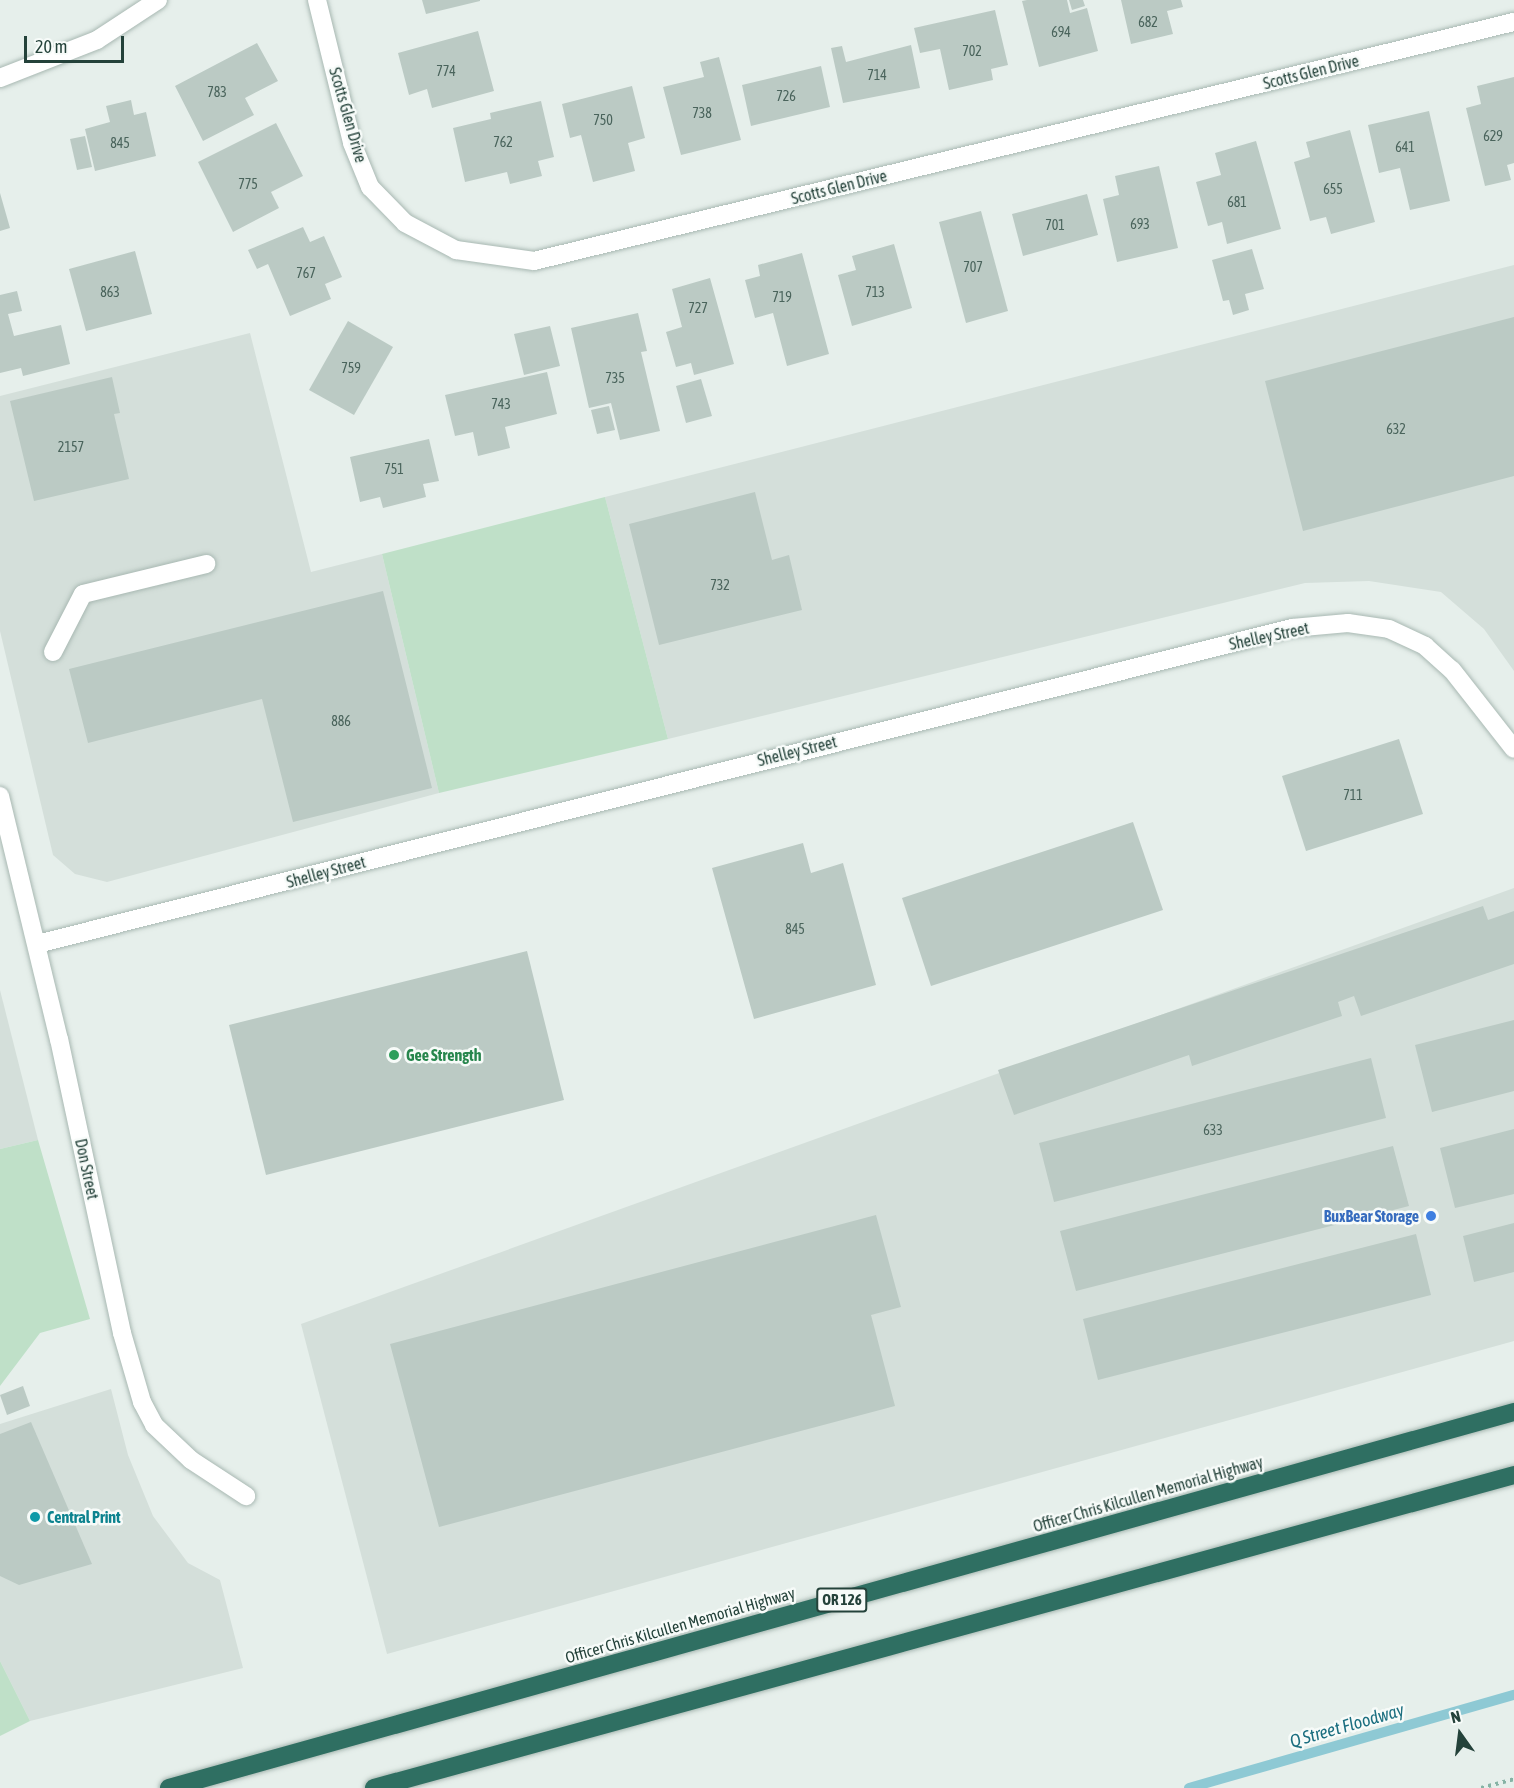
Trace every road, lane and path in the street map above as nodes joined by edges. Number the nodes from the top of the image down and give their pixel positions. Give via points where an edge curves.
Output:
1 (158, 0) edge
2 (318, 0) edge
3 (1514, 22) edge
4 (0, 78) edge
5 (206, 564) dead end
6 (53, 652) dead end
7 (1514, 749) edge
8 (0, 796) edge
9 (37, 944) junction
10 (1514, 1412) edge
11 (1514, 1475) edge
12 (246, 1496) dead end
13 (1514, 1779) edge
14 (169, 1788) edge
15 (374, 1788) edge
16 (1481, 1788) edge

1 - 4 street via 97,40
2 - 3 street, Scotts Glen Drive via 352,143 370,187 405,223 456,249 534,261
5 - 6 street via 83,594
7 - 9 street, Shelley Street via 1452,670 1425,646 1389,629 1348,623 1292,628
8 - 9 street, Don Street
9 - 12 street, Don Street via 122,1333 142,1402 154,1425 191,1460
10 - 14 highway, Officer Chris Kilcullen Memorial Highway / OR 126
11 - 15 highway
13 - 16 path

